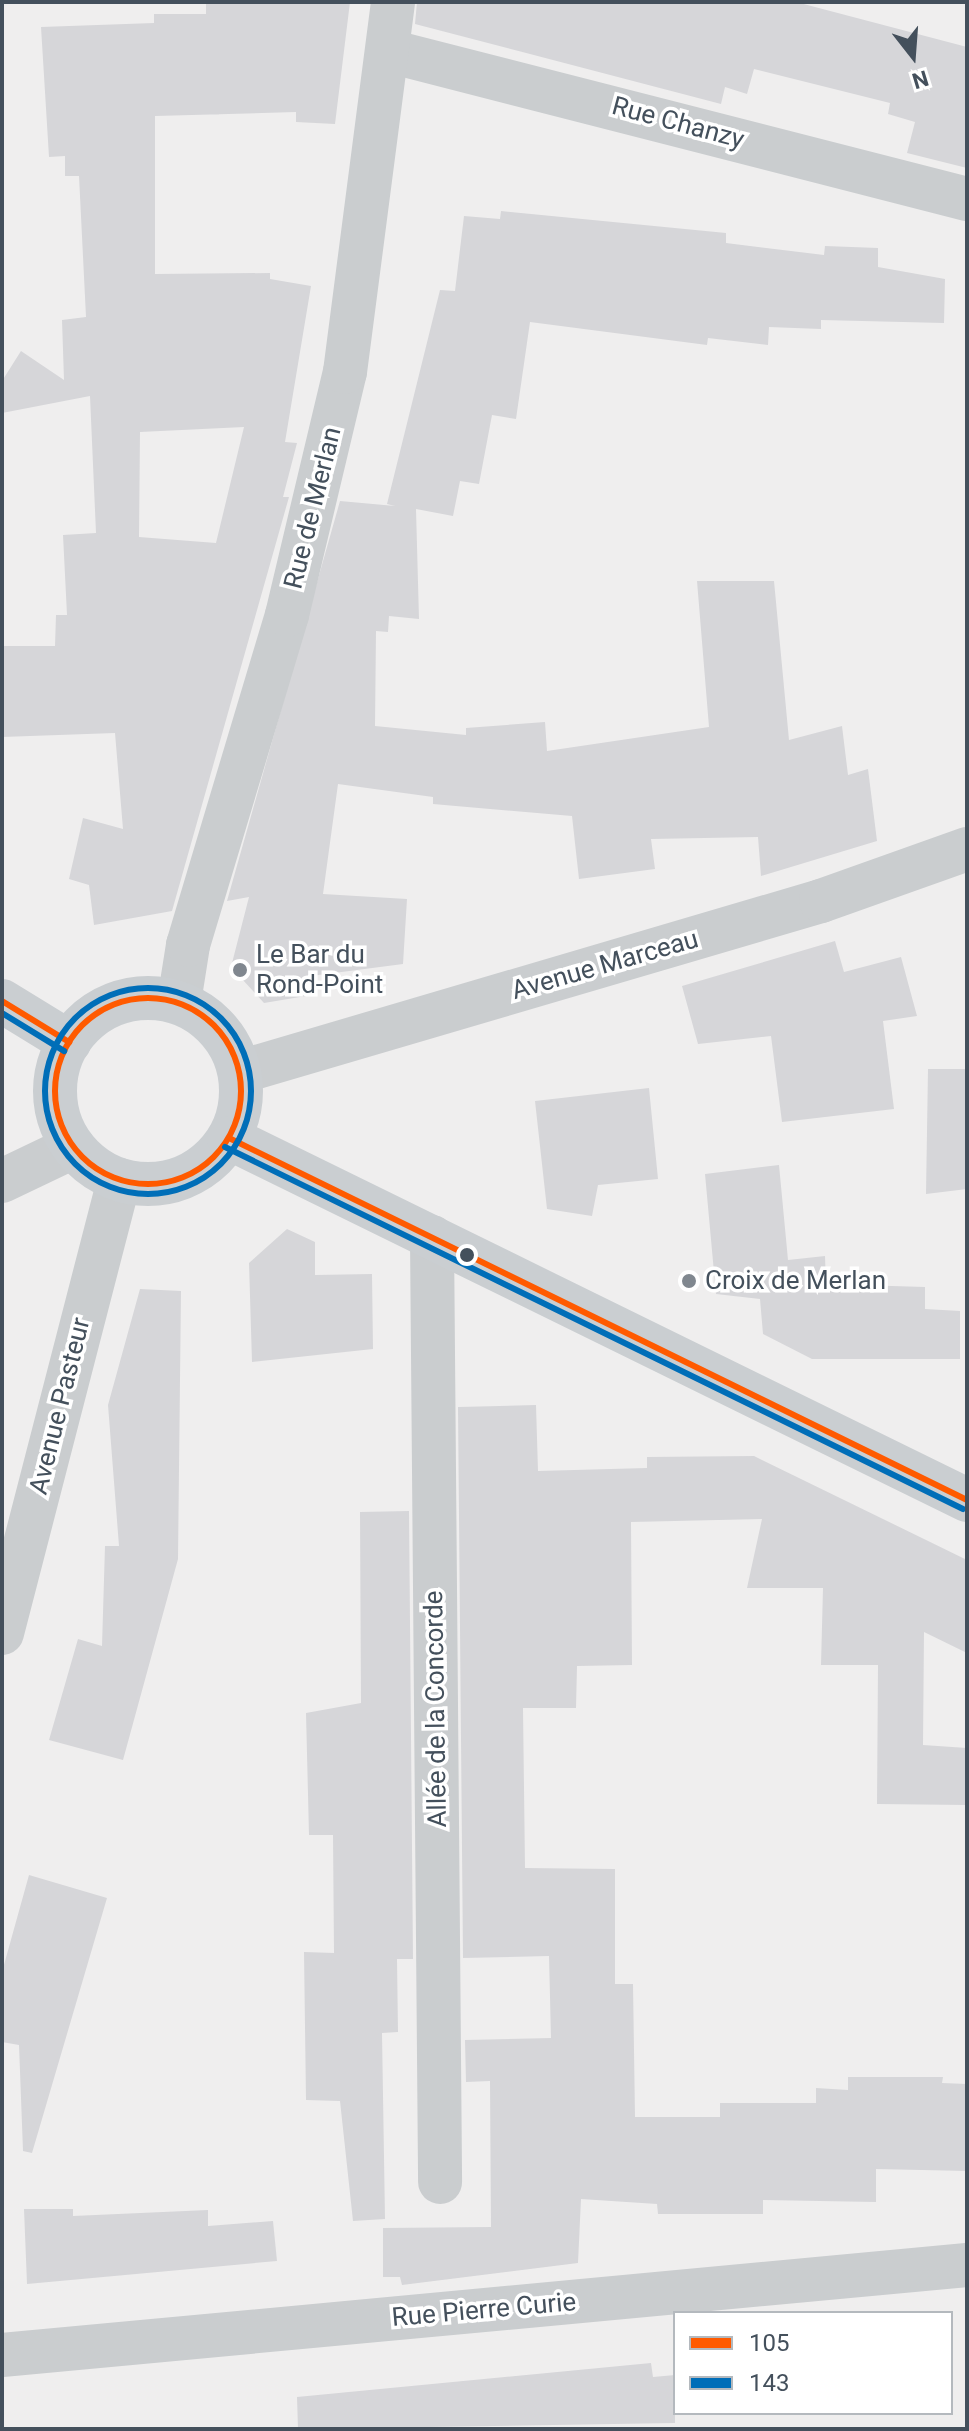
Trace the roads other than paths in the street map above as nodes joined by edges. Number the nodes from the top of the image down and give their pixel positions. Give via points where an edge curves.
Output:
1 (393, 2) edge
2 (389, 51) junction
3 (967, 199) edge
4 (967, 849) edge
5 (2, 1001) edge
6 (179, 1002) junction
7 (69, 1042) junction
8 (240, 1072) junction
9 (229, 1138) junction
10 (73, 1147) junction
11 (119, 1180) junction
12 (2, 1181) edge
13 (432, 1237) junction
14 (967, 1500) edge
15 (2, 1633) edge
16 (440, 2182) dead end
17 (967, 2265) edge
18 (2, 2355) edge

1 - 2 street, Rue de Merlan
2 - 3 street, Rue Chanzy
2 - 6 street, Rue de Merlan via 345,372 287,615 188,945
4 - 8 street, Avenue Marceau via 821,901
5 - 7 street
6 - 7 street via 154,998 105,1008
6 - 8 street via 219,1029
7 - 10 street via 54,1095
8 - 9 street via 241,1106
9 - 11 street via 182,1179
9 - 13 street
10 - 11 street
10 - 12 street
11 - 15 street, Avenue Pasteur
13 - 14 street
13 - 16 street, Allée de la Concorde
17 - 18 street, Rue Pierre Curie

